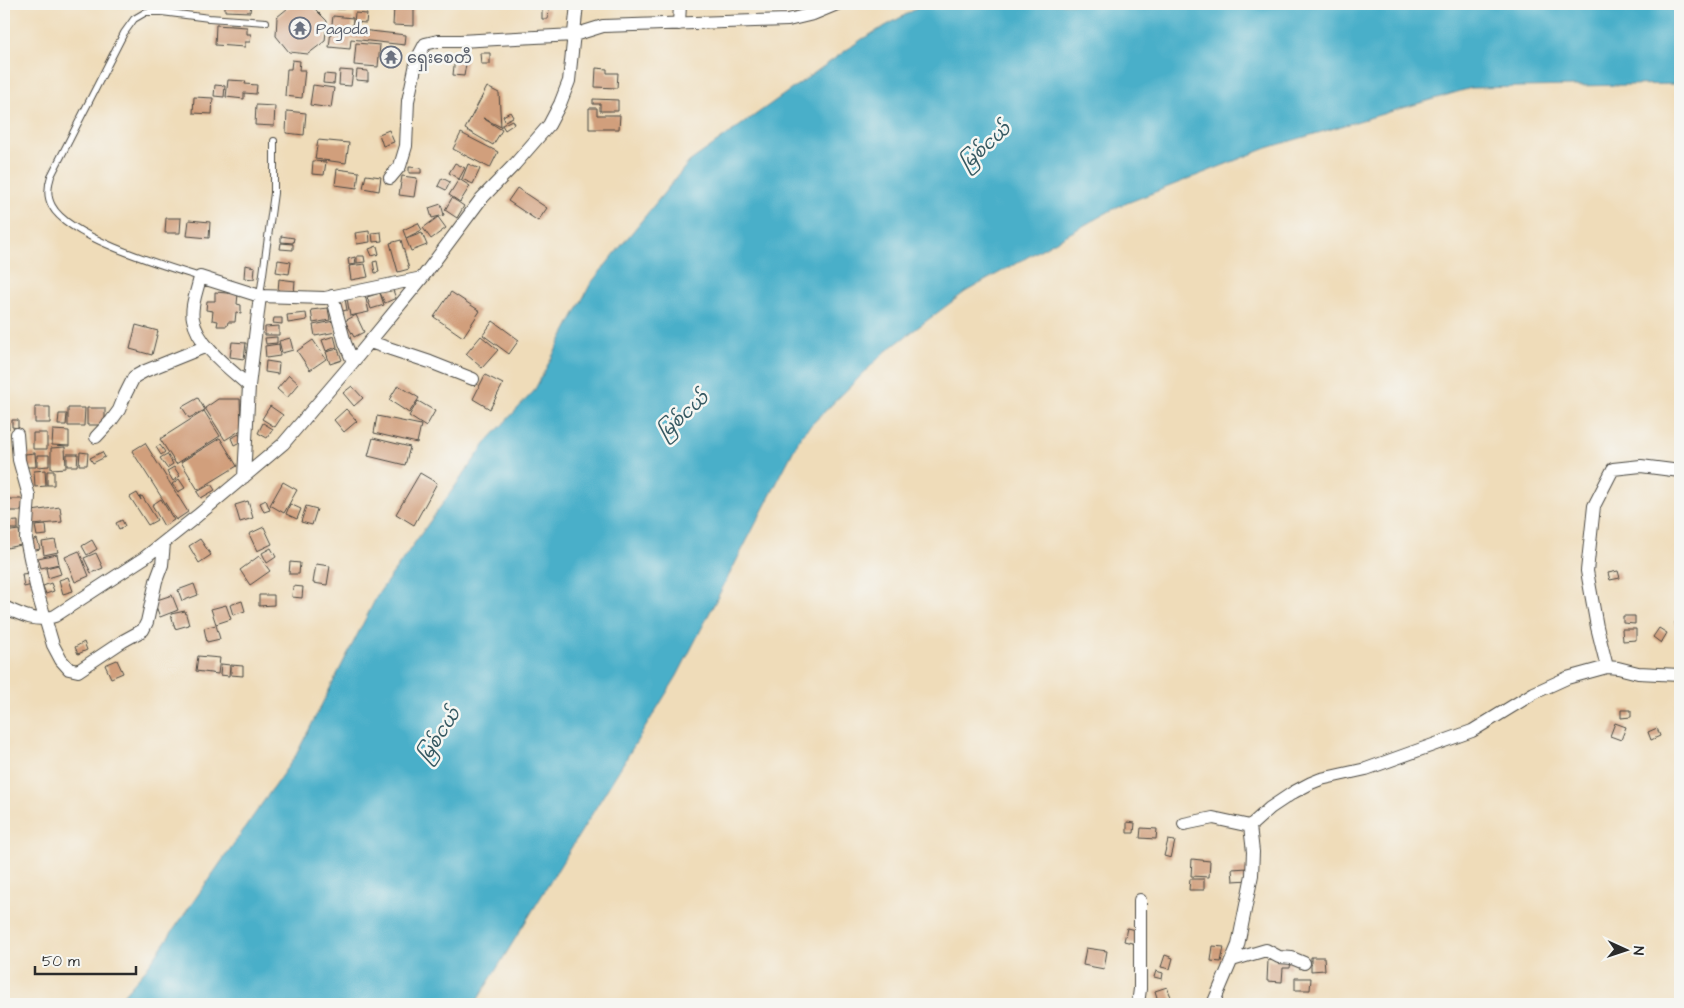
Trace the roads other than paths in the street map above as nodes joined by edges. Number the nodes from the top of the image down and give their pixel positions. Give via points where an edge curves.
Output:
1 (577, 4) edge
2 (680, 4) edge
3 (837, 4) edge
4 (266, 22) dead end
5 (679, 24) junction
6 (574, 35) junction
7 (274, 141) dead end
8 (390, 178) dead end
9 (200, 277) junction
10 (422, 278) junction
11 (260, 296) junction
12 (332, 296) junction
13 (370, 342) junction
14 (207, 346) junction
15 (353, 362) junction
16 (472, 379) dead end
17 (249, 386) junction
18 (17, 434) dead end
19 (96, 437) dead end
20 (1680, 472) edge
21 (244, 477) junction
22 (164, 543) junction
23 (4, 607) edge
24 (46, 620) junction
25 (1607, 666) junction
26 (1680, 675) edge
27 (1184, 824) dead end
28 (1250, 826) junction
29 (1140, 900) dead end
30 (1232, 960) junction
31 (1304, 963) dead end
32 (1138, 1004) edge
33 (1213, 1004) edge

1 - 6 street
2 - 5 street
3 - 5 street via 788,20
4 - 9 lane via 162,12 146,12 134,19 93,93 48,186 51,205 64,220 86,234 118,249
5 - 6 street via 603,26
6 - 8 street via 425,44 417,59 408,101 406,146 400,166
6 - 10 street via 569,80 549,125 481,199
7 - 11 lane via 274,194
9 - 11 street
9 - 14 street via 192,318
10 - 12 street
10 - 13 street
11 - 12 street
11 - 17 street
12 - 15 street
13 - 15 street
13 - 16 street
14 - 17 street
14 - 19 street via 134,377 119,410
15 - 21 street via 283,444
17 - 21 street
18 - 24 street via 19,460 29,496 26,540 36,591
20 - 25 street via 1641,466 1612,469 1594,506 1587,571
21 - 22 street
22 - 24 street
22 - 24 street via 162,565 143,630 78,671 69,669 61,660 48,633
23 - 24 street via 32,619
25 - 26 street via 1638,673
25 - 28 street via 1567,678 1534,693 1465,734 1366,769 1311,783 1270,808
27 - 28 street via 1213,818
28 - 30 street via 1252,875 1238,946
29 - 32 street
30 - 31 street via 1266,950
30 - 33 street

